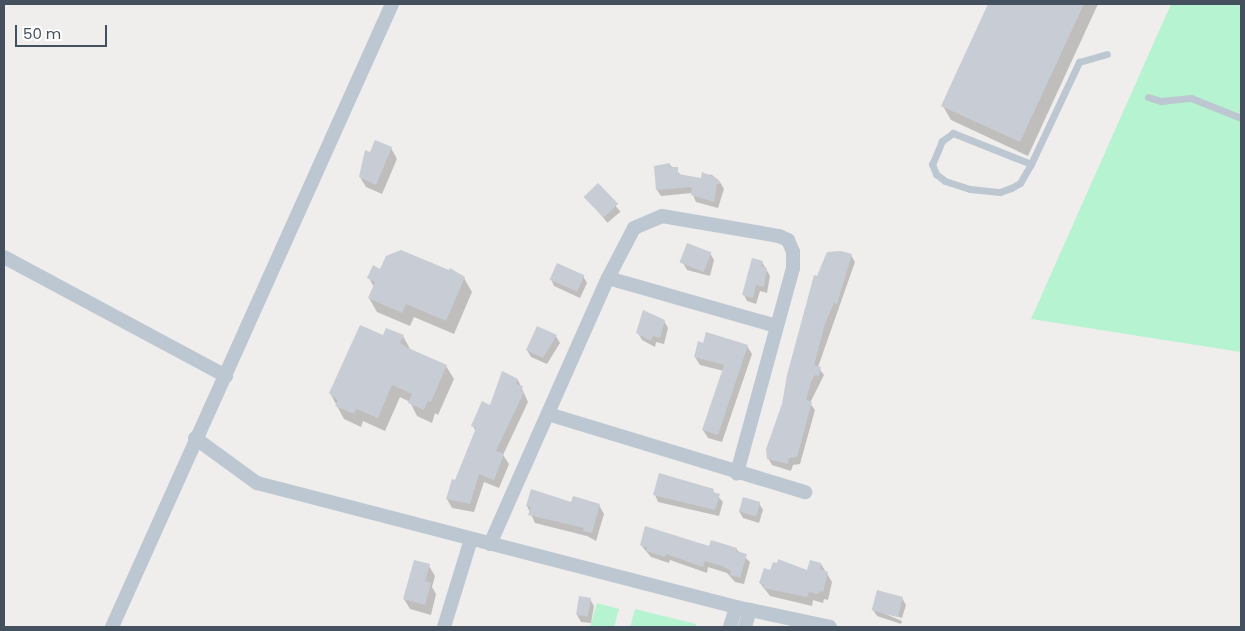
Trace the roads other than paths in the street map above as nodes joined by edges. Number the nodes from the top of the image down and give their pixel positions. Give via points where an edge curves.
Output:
1 (392, 4) edge
2 (1107, 54) dead end
3 (1148, 97) dead end
4 (1241, 118) edge
5 (1032, 164) junction
6 (4, 257) edge
7 (608, 278) junction
8 (776, 326) junction
9 (226, 376) junction
10 (548, 414) junction
11 (195, 438) junction
12 (737, 473) junction
13 (805, 492) dead end
14 (470, 539) junction
15 (490, 544) junction
16 (736, 607) junction
17 (750, 610) junction
18 (112, 627) edge
19 (444, 627) edge
20 (730, 627) edge
21 (745, 627) edge
22 (830, 627) edge

1 - 9 street
2 - 5 lane via 1080,62
3 - 4 lane via 1161,101 1191,98
5 - 5 lane via 1020,183 1000,192 970,189 946,181 936,174 932,164 942,142 953,133
6 - 9 street
7 - 8 street
7 - 8 street via 634,228 662,216 779,236 788,240 793,252 793,268
7 - 10 street
8 - 12 street
9 - 11 street
10 - 12 street
10 - 15 street
11 - 14 street via 257,483
11 - 18 street
12 - 13 street
14 - 15 street
14 - 19 street
15 - 16 street
16 - 17 street
16 - 20 street
17 - 21 street
17 - 22 street

